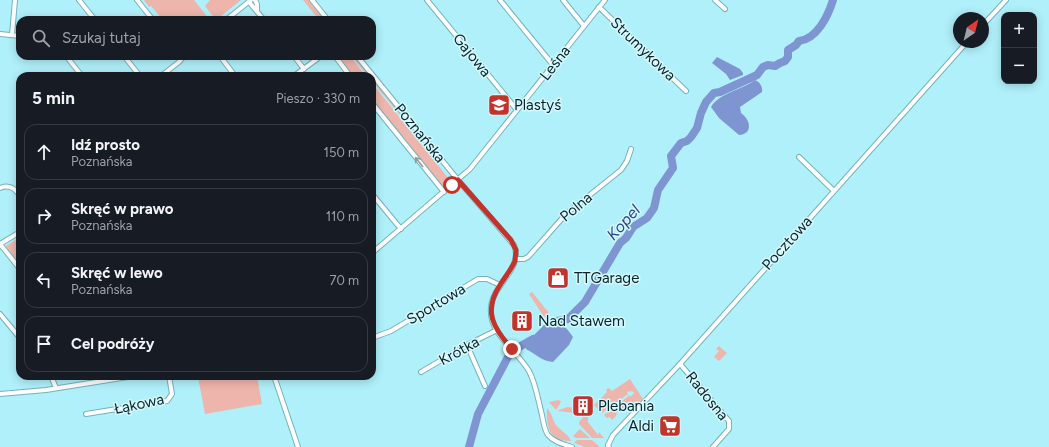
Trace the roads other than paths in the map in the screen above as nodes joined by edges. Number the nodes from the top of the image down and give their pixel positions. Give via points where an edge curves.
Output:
1 (15, 0) edge
2 (79, 0) edge
3 (137, 0) edge
4 (255, 0) edge
5 (312, 0) edge
6 (427, 0) edge
7 (500, 0) edge
8 (563, 0) edge
9 (605, 0) edge
10 (715, 0) edge
11 (1006, 0) edge
12 (250, 1) edge
13 (599, 7) junction
14 (725, 9) dead end
15 (257, 11) junction
16 (92, 16) edge
17 (150, 16) edge
18 (231, 16) edge
19 (261, 16) edge
20 (325, 16) edge
21 (989, 18) edge
22 (584, 26) junction
23 (0, 34) edge
24 (12, 35) junction
25 (16, 36) edge
26 (963, 48) edge
27 (69, 60) edge
28 (127, 60) edge
29 (180, 60) edge
30 (223, 60) edge
31 (297, 60) edge
32 (316, 60) edge
33 (338, 60) edge
34 (360, 60) edge
35 (553, 65) junction
36 (304, 69) junction
37 (79, 72) edge
38 (137, 72) edge
39 (166, 72) edge
40 (232, 72) edge
41 (300, 72) edge
42 (347, 72) edge
43 (370, 72) edge
44 (376, 79) edge
45 (686, 90) dead end
46 (376, 107) edge
47 (517, 110) junction
48 (630, 149) dead end
49 (799, 157) dead end
50 (458, 180) junction
51 (0, 188) edge
52 (834, 191) junction
53 (16, 192) edge
54 (444, 192) junction
55 (376, 199) edge
56 (401, 229) junction
57 (16, 234) edge
58 (0, 244) edge
59 (376, 250) edge
60 (516, 259) junction
61 (16, 264) edge
62 (500, 285) junction
63 (0, 314) edge
64 (497, 330) junction
65 (16, 333) edge
66 (376, 337) edge
67 (467, 345) junction
68 (680, 364) junction
69 (421, 372) dead end
70 (52, 380) edge
71 (108, 380) edge
72 (170, 380) edge
73 (275, 380) edge
74 (485, 386) dead end
75 (56, 388) junction
76 (0, 394) edge
77 (86, 414) dead end
78 (608, 446) edge
79 (298, 447) edge
80 (572, 447) edge
81 (713, 447) edge

1 - 24 street
2 - 16 street
3 - 17 street
4 - 15 street
5 - 20 street
6 - 47 street, Gajowa
7 - 35 street
8 - 22 street
9 - 13 street, Leśna
10 - 14 street
11 - 21 street
12 - 15 street
12 - 18 street
13 - 22 street, Leśna
13 - 45 street, Strumykowa
15 - 19 street
22 - 35 street, Leśna
23 - 24 street
24 - 25 street
26 - 52 street, Pocztowa
27 - 37 street
28 - 38 street
29 - 39 street
30 - 40 street
31 - 36 street
32 - 36 street
33 - 42 street
34 - 43 street, Poznańska
35 - 47 street, Leśna
36 - 41 street
44 - 50 street, Poznańska
54 -> 46 street, Poznańska
47 - 50 street, Leśna via 470,169
48 - 60 street, Polna via 627,162 621,170 566,214 528,257
49 - 52 street
50 - 54 street, Leśna
50 - 60 street, Poznańska via 511,240 515,247
51 - 53 street via 12,187
52 - 68 street, Pocztowa
54 - 56 street, Leśna
55 - 56 street
56 - 59 street, Leśna
57 - 58 street
58 - 61 street
60 - 62 street
62 - 64 street via 491,306 492,319
62 - 66 street, Sportowa via 487,279 478,279 391,331
63 - 65 street
64 - 67 street, Krótka
64 - 80 street via 531,375 547,433 556,442
67 - 69 street, Krótka
67 - 74 street
68 - 78 street, Pocztowa via 613,435
68 - 81 street, Radosna via 729,421 729,429
70 - 75 street
71 - 75 street
72 - 77 street, Łąkowa via 172,394 167,401
73 - 79 street
75 - 76 street

